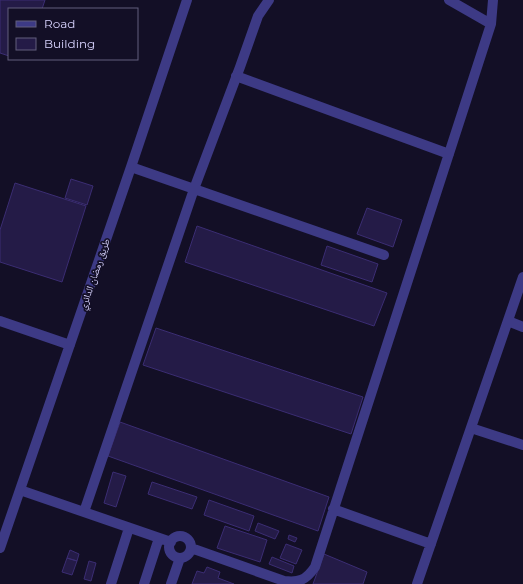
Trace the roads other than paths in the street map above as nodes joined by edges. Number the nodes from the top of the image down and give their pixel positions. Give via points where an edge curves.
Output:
1 (187, 0) edge
2 (269, 0) edge
3 (449, 0) edge
4 (493, 0) edge
5 (491, 24) junction
6 (236, 76) junction
7 (449, 154) junction
8 (131, 167) junction
9 (194, 189) junction
10 (384, 255) dead end
11 (523, 277) edge
12 (0, 321) edge
13 (508, 321) junction
14 (523, 327) edge
15 (70, 345) junction
16 (471, 428) junction
17 (523, 445) edge
18 (20, 490) junction
19 (333, 509) junction
20 (84, 512) junction
21 (129, 528) junction
22 (159, 538) junction
23 (171, 542) junction
24 (431, 544) junction
25 (0, 548) edge
26 (191, 548) junction
27 (180, 558) junction
28 (111, 584) edge
29 (144, 584) edge
30 (171, 584) edge
31 (417, 584) edge

1 - 8 street, طريق رمضان الدائري
2 - 6 street via 258,16
3 - 5 street
4 - 5 street
5 - 7 street
6 - 7 street
6 - 9 street
7 - 19 street
8 - 9 street
8 - 15 street, طريق رمضان الدائري
9 - 10 street
9 - 20 street
11 - 13 street
12 - 15 street
13 - 14 street
13 - 16 street
15 - 18 street, طريق رمضان الدائري
16 - 17 street
16 - 24 street
18 - 20 street
18 - 25 street, طريق رمضان الدائري
19 - 24 street
19 - 26 street via 315,567 310,575 302,580 284,581
20 - 21 street
21 - 22 street
21 - 28 street
22 - 23 street
22 - 29 street
23 - 26 street via 176,537 184,537 189,541
23 - 27 street via 170,550
24 - 31 street
26 - 27 street via 185,557
27 - 30 street

